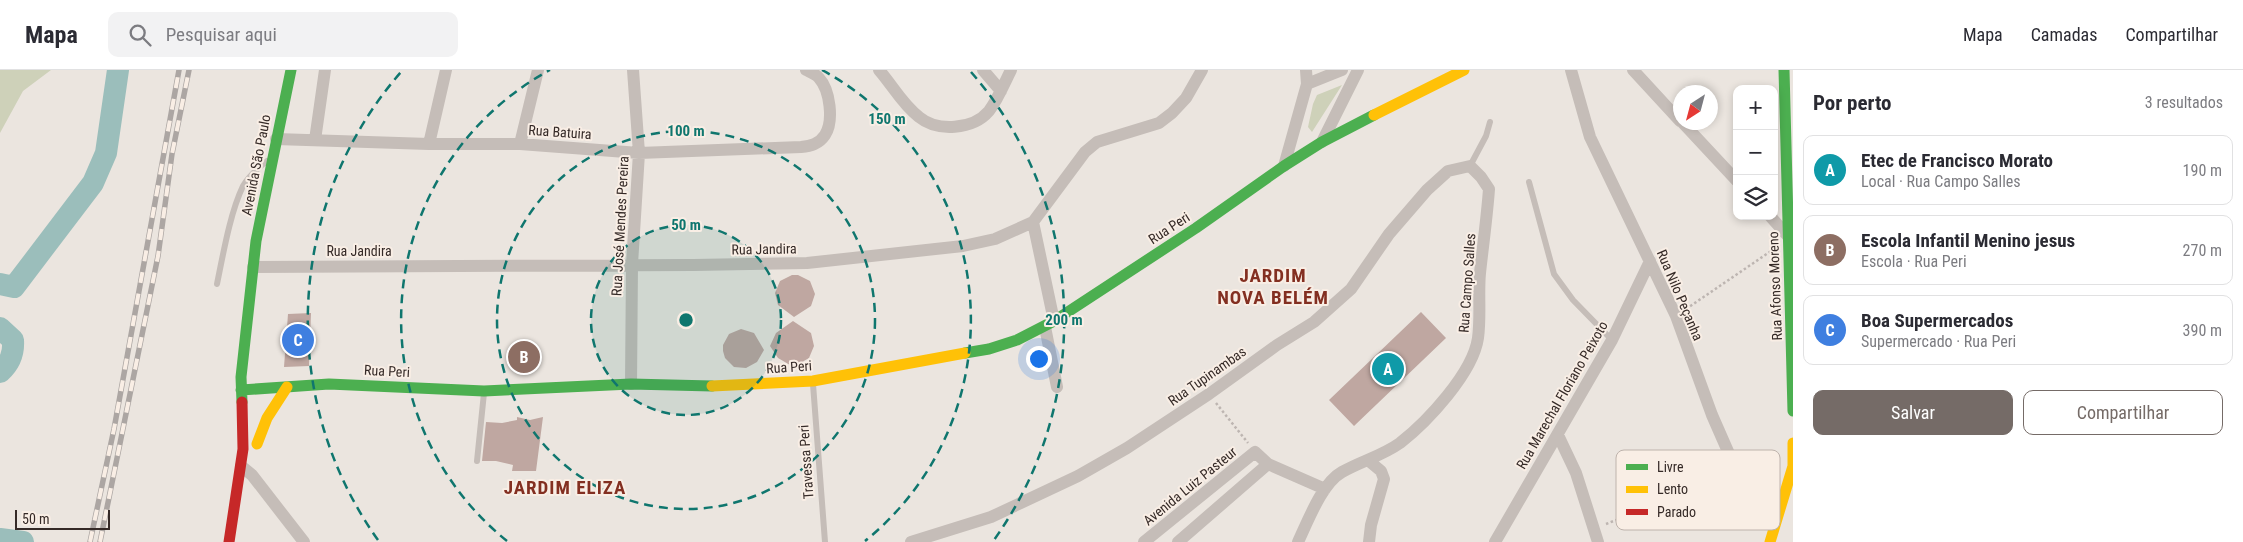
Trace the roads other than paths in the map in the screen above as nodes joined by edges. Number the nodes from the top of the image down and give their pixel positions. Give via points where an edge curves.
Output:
1 (292, 70) edge
2 (325, 70) edge
3 (446, 70) edge
4 (538, 70) edge
5 (633, 70) edge
6 (806, 70) edge
7 (879, 70) edge
8 (983, 70) edge
9 (1011, 70) edge
10 (1202, 70) edge
11 (1306, 70) edge
12 (1342, 70) edge
13 (1358, 70) edge
14 (1464, 70) edge
15 (1571, 70) edge
16 (1633, 70) edge
17 (1784, 70) edge
18 (1307, 84) junction
19 (1001, 91) junction
20 (1673, 113) edge
21 (1490, 122) dead end
22 (1689, 130) edge
23 (276, 140) junction
24 (315, 140) junction
25 (1322, 142) junction
26 (429, 144) junction
27 (520, 144) junction
28 (639, 153) junction
29 (272, 157) junction
30 (1284, 166) junction
31 (1470, 166) junction
32 (1733, 177) edge
33 (1529, 182) dead end
34 (1773, 220) edge
35 (1032, 222) junction
36 (1788, 238) junction
37 (1650, 261) junction
38 (632, 264) junction
39 (253, 266) junction
40 (217, 284) dead end
41 (1049, 324) junction
42 (1612, 340) junction
43 (813, 381) junction
44 (631, 384) junction
45 (1057, 386) dead end
46 (287, 387) junction
47 (247, 390) junction
48 (484, 391) junction
49 (1793, 411) edge
50 (1558, 435) junction
51 (1793, 443) edge
52 (257, 444) junction
53 (1727, 450) edge
54 (477, 461) dead end
55 (1369, 461) junction
56 (1268, 464) junction
57 (241, 466) junction
58 (252, 475) junction
59 (1325, 489) junction
60 (1780, 507) edge
61 (233, 524) junction
62 (229, 542) edge
63 (304, 542) edge
64 (825, 542) edge
65 (911, 542) edge
66 (1144, 542) edge
67 (1178, 542) edge
68 (1298, 542) edge
69 (1369, 542) edge
70 (1496, 542) edge
71 (1598, 542) edge

1 - 23 street, Avenida São Paulo
2 - 24 street
3 - 26 street
4 - 27 street
5 - 28 street, Rua José Mendes Pereira
6 - 28 street, Rua Batuira via 819,77 828,100 826,134 811,146
7 - 19 street via 903,102 930,126 953,127 980,118
8 - 19 street
9 - 19 street
10 - 35 street, Rua Jandira via 1186,98 1159,123 1096,142
11 - 18 street
12 - 18 street
13 - 25 street
14 - 25 street
15 - 37 street, Rua Nilo Peçanha via 1590,137
16 - 20 street
17 - 36 street, Rua Afonso Moreno
18 - 30 street
21 - 31 lane
22 - 32 street
23 - 24 street, Rua Batuira
23 - 29 street, Avenida São Paulo
24 - 26 street, Rua Batuira
25 - 30 street
26 - 27 street, Rua Batuira
27 - 28 street, Rua Batuira
28 - 38 street, Rua José Mendes Pereira
29 - 39 street, Avenida São Paulo
29 - 40 lane via 243,186 226,238
30 - 41 street, Rua Peri
31 - 55 street, Rua Campo Salles via 1489,189 1480,274 1478,339 1465,371 1447,397 1400,443
31 - 65 street, Rua Tupinambas via 1448,171 1427,190 1389,234 1352,289 1326,312 1210,394 1127,448 1070,480 991,517
33 - 42 lane via 1554,274 1573,300
34 - 36 street
35 - 38 street, Rua Jandira via 995,239 963,246 806,263
35 - 41 street
36 - 49 street, Rua Afonso Moreno
37 - 42 street, Rua Marechal Floriano Peixoto
37 - 53 street, Rua Nilo Peçanha via 1676,316
38 - 39 street, Rua Jandira
38 - 44 street, Rua José Mendes Pereira
39 - 47 street, Avenida São Paulo via 245,353
41 - 43 street, Rua Peri via 989,349
41 - 45 street
42 - 50 street, Rua Marechal Floriano Peixoto
43 - 44 street, Rua Peri via 703,386
43 - 64 lane, Travessa Peri
44 - 48 street, Rua Peri
46 - 47 street, Rua Peri
46 - 48 street, Rua Peri via 329,384
46 - 52 street via 267,418
47 - 52 street via 254,410
47 - 57 street
48 - 54 lane
50 - 70 street, Rua Marechal Floriano Peixoto
50 - 71 street via 1576,473
51 - 60 street via 1793,466
52 - 58 street
55 - 59 street, Rua Campo Salles via 1341,472
55 - 69 street via 1384,478
56 - 59 street
56 - 66 street, Avenida Luiz Pasteur via 1255,452
56 - 67 street
57 - 58 street
57 - 61 street
58 - 61 street
58 - 63 street
59 - 68 street, Rua Campo Salles
61 - 62 street

